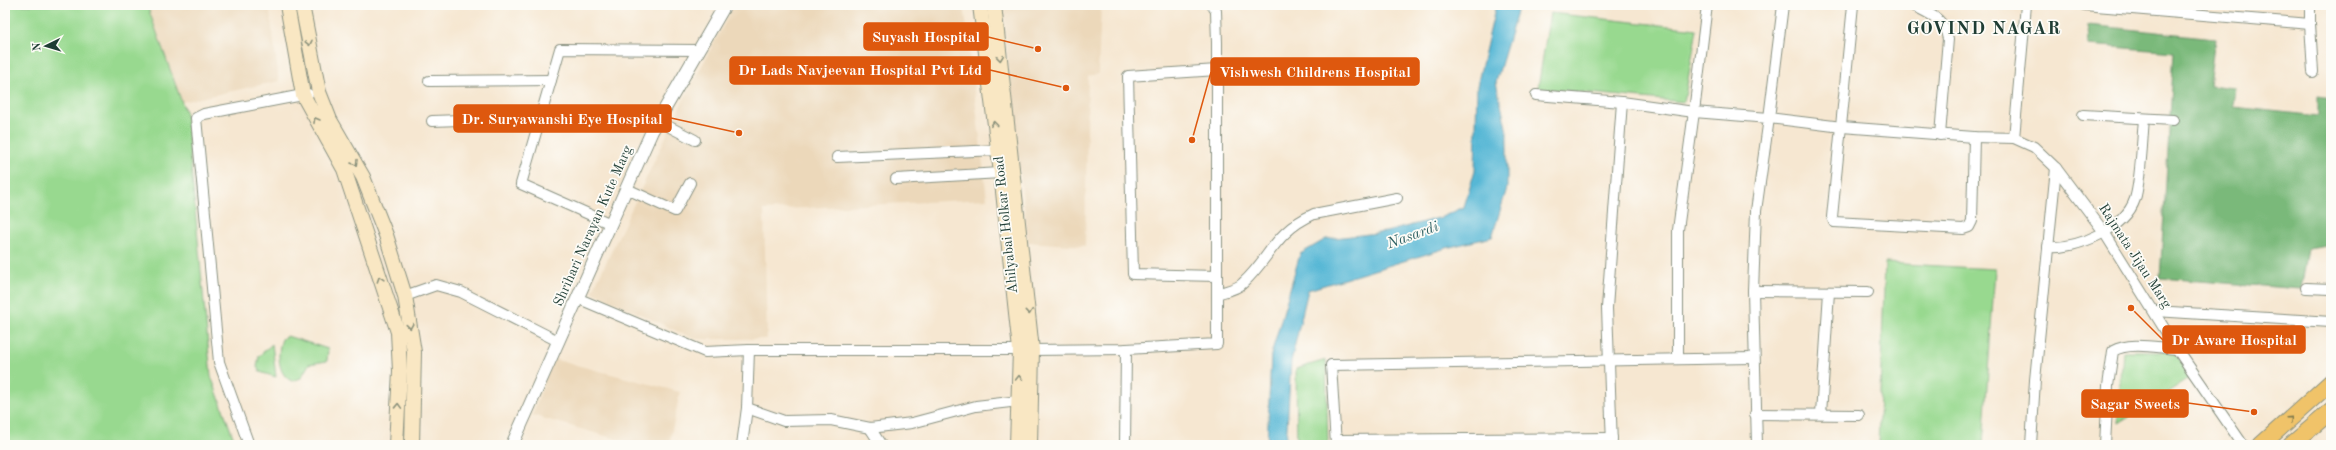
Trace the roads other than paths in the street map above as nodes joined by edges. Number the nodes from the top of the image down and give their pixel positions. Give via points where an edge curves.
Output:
1 (288, 5) edge
2 (302, 5) edge
3 (725, 5) edge
4 (980, 5) edge
5 (994, 5) edge
6 (1212, 5) edge
7 (1707, 5) edge
8 (1783, 5) edge
9 (1853, 5) edge
10 (1913, 5) edge
11 (2026, 5) edge
12 (2089, 5) edge
13 (2310, 5) edge
14 (2162, 8) edge
15 (2310, 24) junction
16 (699, 50) junction
17 (1217, 70) junction
18 (2313, 72) dead end
19 (551, 80) junction
20 (429, 81) dead end
21 (319, 92) junction
22 (303, 95) junction
23 (1536, 95) dead end
24 (1622, 102) junction
25 (1694, 112) junction
26 (2083, 115) dead end
27 (540, 117) junction
28 (1769, 118) junction
29 (2144, 119) junction
30 (2173, 120) dead end
31 (432, 121) dead end
32 (658, 121) junction
33 (1842, 127) junction
34 (1940, 135) junction
35 (1974, 137) junction
36 (2014, 138) junction
37 (695, 140) dead end
38 (998, 150) junction
39 (837, 157) dead end
40 (2056, 168) junction
41 (1001, 173) junction
42 (896, 179) dead end
43 (690, 183) dead end
44 (627, 189) junction
45 (1397, 198) dead end
46 (611, 224) junction
47 (2104, 232) junction
48 (2048, 247) junction
49 (1217, 276) junction
50 (2306, 288) dead end
51 (2331, 289) edge
52 (1752, 291) junction
53 (1829, 292) junction
54 (1868, 292) dead end
55 (1218, 294) junction
56 (405, 296) junction
57 (577, 298) junction
58 (2155, 311) junction
59 (2331, 322) edge
60 (558, 341) junction
61 (1126, 348) junction
62 (2177, 349) junction
63 (749, 350) junction
64 (1026, 350) junction
65 (1753, 358) junction
66 (1610, 359) junction
67 (1678, 359) junction
68 (406, 382) junction
69 (2331, 382) edge
70 (1019, 401) junction
71 (747, 408) junction
72 (2331, 411) edge
73 (1755, 414) junction
74 (1821, 414) junction
75 (1859, 414) dead end
76 (870, 428) junction
77 (1612, 441) edge
78 (1336, 442) edge
79 (249, 445) edge
80 (396, 445) edge
81 (412, 445) edge
82 (512, 445) edge
83 (742, 445) edge
84 (881, 445) edge
85 (1016, 445) edge
86 (1030, 445) edge
87 (1125, 445) edge
88 (1757, 445) edge
89 (2031, 445) edge
90 (2105, 445) edge
91 (2243, 445) edge
92 (2261, 445) edge
93 (2291, 445) edge

1 - 22 main road
2 -> 21 main road
3 - 16 street, Shrihari Narayan Kute Marg
38 -> 4 main road, Ahilyabai Holkar Road
5 -> 64 main road, Ahilyabai Holkar Road
6 - 17 street via 1216,11
7 - 25 street
8 - 28 street
9 - 33 street
10 - 34 street via 1941,21 1946,28 1948,39
11 - 36 street
12 - 14 street
13 - 15 street
14 - 15 street
15 - 18 street
16 - 19 street via 560,49
16 - 32 street, Shrihari Narayan Kute Marg
17 - 49 street
17 - 49 street via 1128,76 1133,274
19 - 20 street
19 - 27 street
21 - 22 street
21 -> 56 main road via 330,120 363,177 386,236
68 -> 22 main road via 398,332 344,169
22 - 79 street via 204,114 196,118 219,362
23 - 24 street
24 - 25 street
24 - 66 street via 1607,308
25 - 28 street
25 - 67 street via 1678,230
26 - 29 street
27 - 31 street
27 - 46 street via 520,184
28 - 33 street
28 - 52 street via 1756,210
29 - 30 street
29 - 47 street via 2135,199 2127,213
32 - 37 street
32 - 44 street, Shrihari Narayan Kute Marg
33 - 34 street
33 - 35 street via 1832,218 1837,224 1963,229 1969,227 1972,221
34 - 35 street
35 - 36 street
36 - 40 street, Rajmata Jijau Marg via 2034,147
38 - 39 street
38 - 41 main road, Ahilyabai Holkar Road
40 - 47 street, Rajmata Jijau Marg
40 - 48 street
41 - 42 street
41 - 64 main road, Ahilyabai Holkar Road
43 - 44 street via 675,211
44 - 46 street, Shrihari Narayan Kute Marg
45 - 55 street via 1314,214 1303,219 1289,228 1271,247 1242,284
46 - 57 street, Shrihari Narayan Kute Marg
47 - 48 street via 2068,247
47 - 58 street, Rajmata Jijau Marg
48 - 89 street
49 - 55 street
50 - 51 street
52 - 53 street
52 - 65 street
53 - 54 street
53 - 74 street
55 - 61 street via 1217,344
56 - 60 street via 436,285 462,292
56 -> 68 main road via 414,352
57 - 60 street, Shrihari Narayan Kute Marg
57 - 63 street via 705,352
58 - 59 street
58 - 62 street, Rajmata Jijau Marg
60 - 82 street, Shrihari Narayan Kute Marg
61 - 64 street
61 - 87 street
62 - 90 street via 2130,346 2113,351 2108,386
62 - 91 street, Rajmata Jijau Marg
63 - 64 street
63 - 71 street
70 -> 64 main road, Ahilyabai Holkar Road
64 - 86 main road, Ahilyabai Holkar Road
65 - 67 street
65 - 73 street
66 - 67 street
66 - 77 street
66 - 78 street via 1331,365
80 -> 68 main road
68 - 81 main road
92 -> 69 main road
70 - 76 street via 976,406 912,423
70 - 85 main road, Ahilyabai Holkar Road
71 - 76 street via 784,421 831,420
71 - 83 street
72 - 93 main road
73 - 74 street
73 - 88 street
74 - 75 street
76 - 84 street
77 - 78 street

